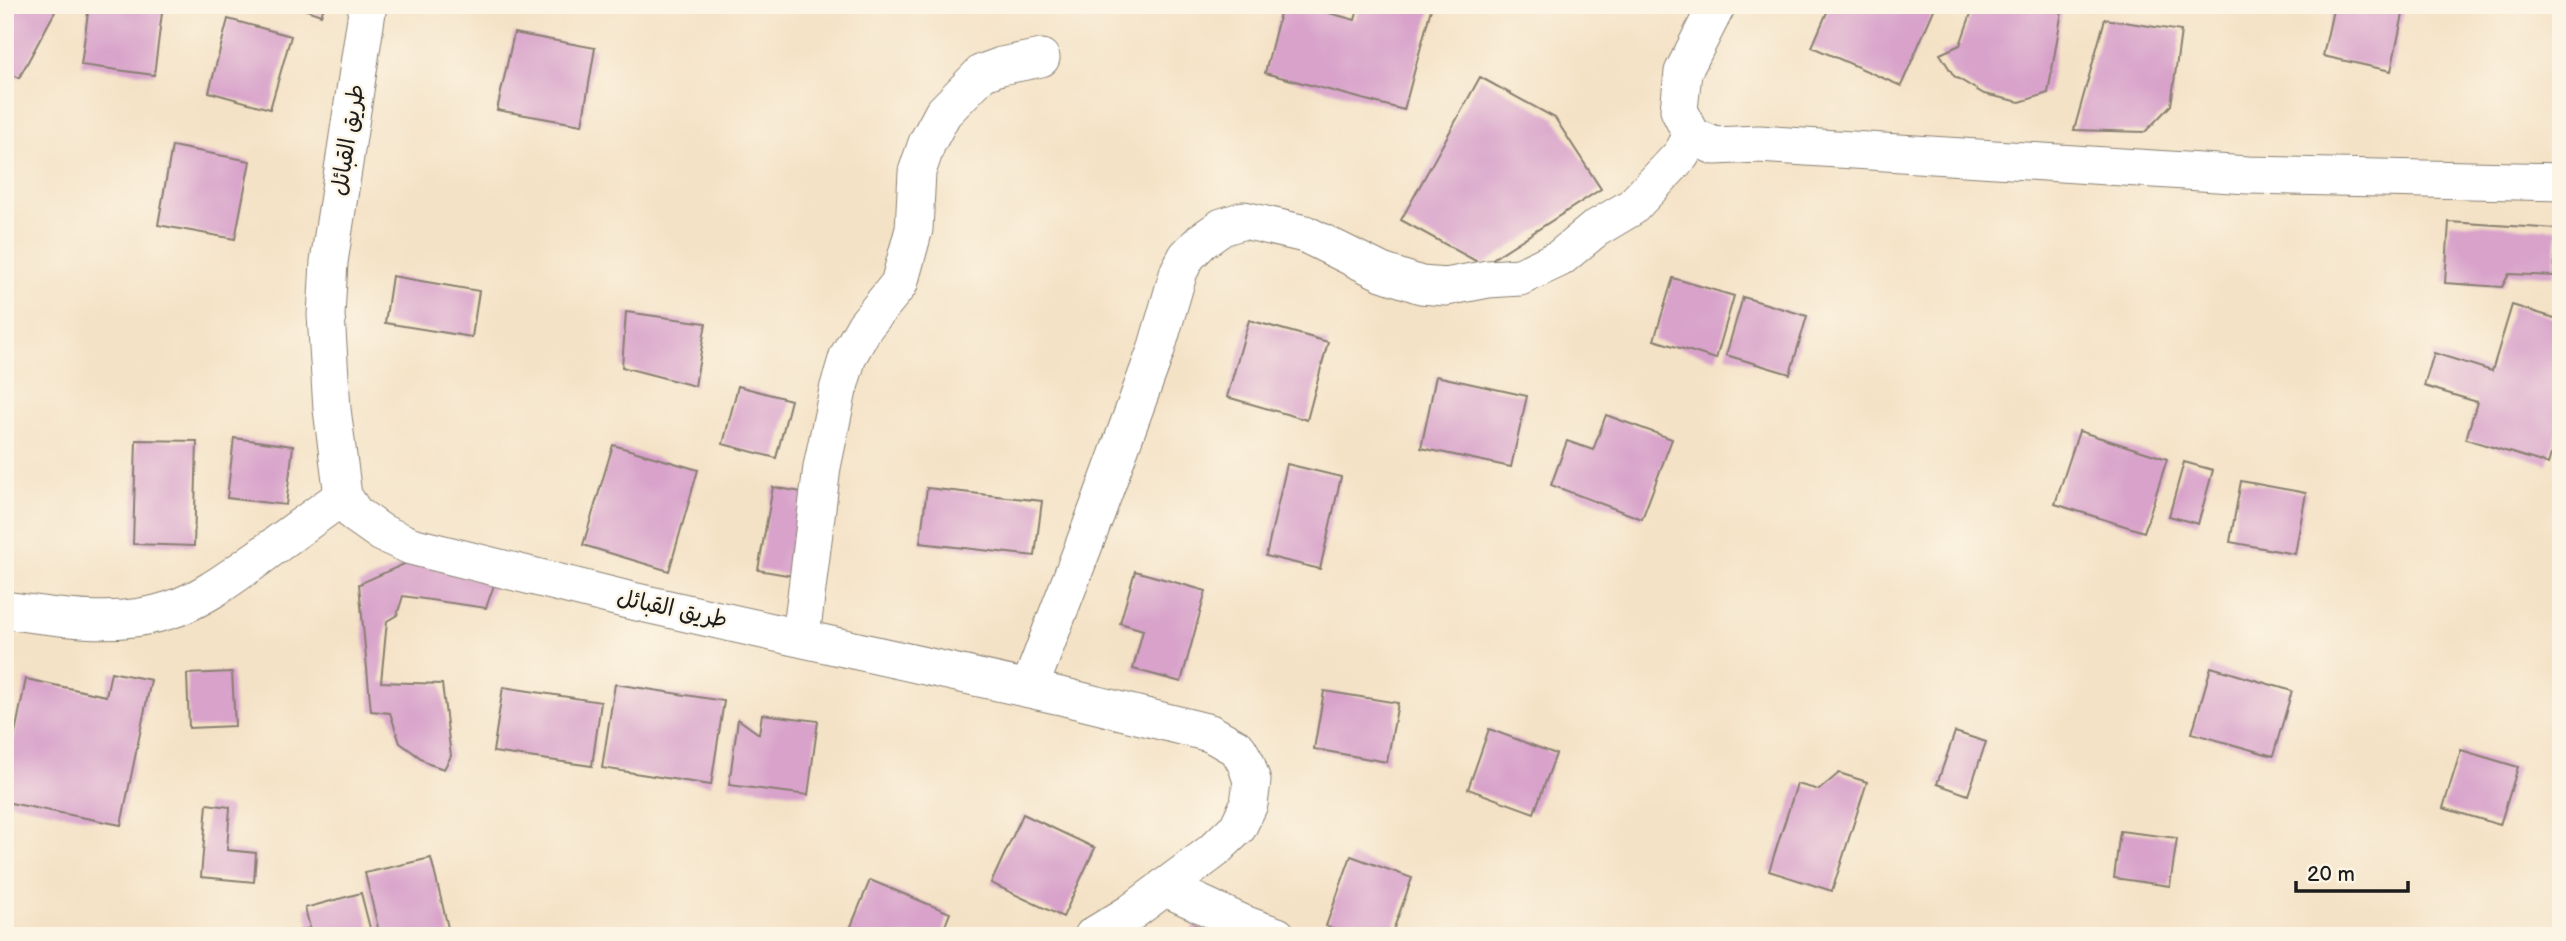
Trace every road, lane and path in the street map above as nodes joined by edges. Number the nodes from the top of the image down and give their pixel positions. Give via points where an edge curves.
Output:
1 (368, 5) edge
2 (1717, 5) edge
3 (1041, 58) dead end
4 (1692, 136) junction
5 (2561, 182) edge
6 (343, 496) junction
7 (5, 610) edge
8 (802, 637) junction
9 (1029, 689) junction
10 (1164, 887) junction
11 (1093, 936) edge
12 (1277, 936) edge

1 - 6 street, طريق القبائل via 329,262 326,315
2 - 4 street via 1683,72 1679,110
3 - 8 street via 982,73 943,113 927,143 917,172 914,229 899,284 853,346 838,390 822,467
4 - 5 street via 1715,146 1759,144 2234,174
4 - 9 street via 1681,155 1632,207 1560,258 1520,278 1446,287 1421,285 1382,272 1305,234 1244,220 1202,241 1179,271 1156,350
6 - 7 street via 218,585 168,611 115,620
6 - 8 street, طريق القبائل via 355,514 411,546
8 - 9 street, طريق القبائل
9 - 10 street, طريق القبائل via 1210,733 1238,749 1252,781 1250,804 1238,827
10 - 11 street, طريق القبائل
10 - 12 street

